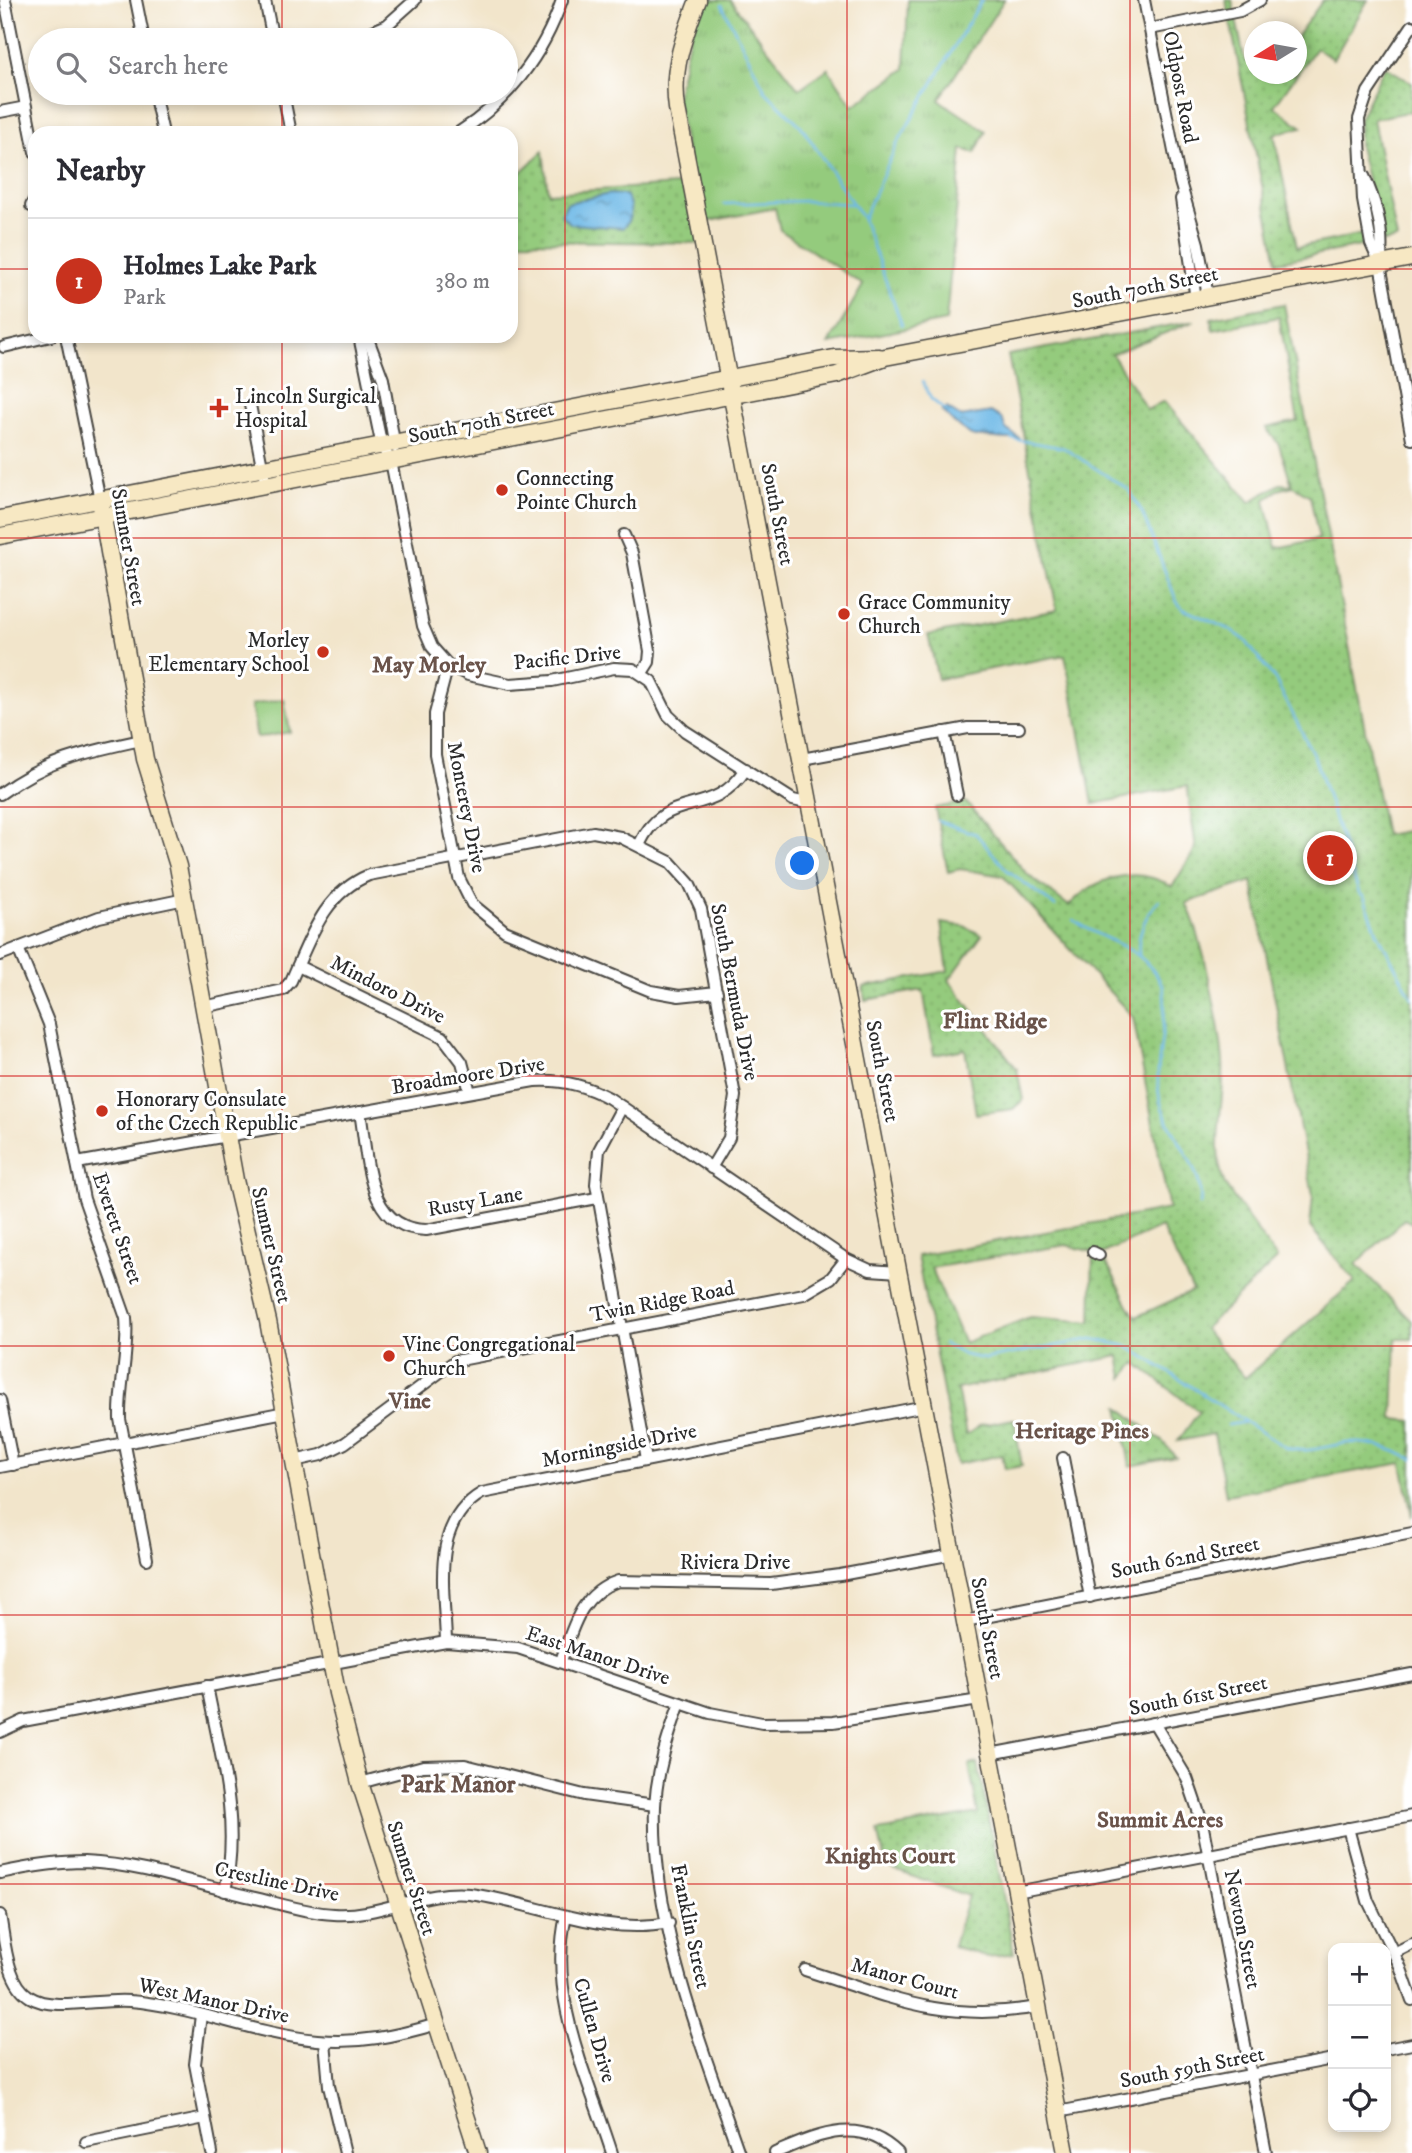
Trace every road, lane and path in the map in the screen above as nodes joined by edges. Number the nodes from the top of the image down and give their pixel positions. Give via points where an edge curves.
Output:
1 (5, 0) edge
2 (136, 0) edge
3 (265, 0) edge
4 (415, 0) edge
5 (562, 0) edge
6 (698, 0) edge
7 (1144, 0) edge
8 (1260, 0) edge
9 (1412, 26) edge
10 (142, 28) edge
11 (271, 28) edge
12 (380, 28) edge
13 (1150, 29) junction
14 (518, 81) edge
15 (157, 105) edge
16 (285, 105) edge
17 (494, 105) edge
18 (26, 107) junction
19 (0, 112) edge
20 (30, 126) edge
21 (161, 126) edge
22 (290, 126) edge
23 (468, 126) edge
24 (1412, 258) edge
25 (1380, 264) junction
26 (1202, 298) junction
27 (28, 341) edge
28 (67, 343) edge
29 (361, 343) edge
30 (369, 343) edge
31 (4, 347) dead end
32 (732, 385) junction
33 (250, 405) dead end
34 (1412, 439) edge
35 (390, 451) junction
36 (263, 469) junction
37 (267, 486) junction
38 (101, 508) junction
39 (0, 519) edge
40 (624, 535) dead end
41 (0, 536) edge
42 (447, 665) junction
43 (642, 673) junction
44 (1019, 728) dead end
45 (944, 732) junction
46 (141, 740) junction
47 (802, 759) junction
48 (746, 769) junction
49 (0, 794) edge
50 (957, 794) dead end
51 (811, 804) junction
52 (639, 845) junction
53 (455, 857) junction
54 (185, 899) junction
55 (18, 948) junction
56 (0, 955) edge
57 (298, 966) junction
58 (717, 992) junction
59 (203, 1007) junction
60 (470, 1092) junction
61 (622, 1107) junction
62 (360, 1112) junction
63 (227, 1136) junction
64 (77, 1163) junction
65 (711, 1168) junction
66 (597, 1198) junction
67 (846, 1259) junction
68 (900, 1272) junction
69 (621, 1329) junction
70 (0, 1400) edge
71 (925, 1406) junction
72 (285, 1412) junction
73 (124, 1443) junction
74 (1063, 1458) dead end
75 (646, 1460) junction
76 (294, 1461) junction
77 (12, 1465) junction
78 (0, 1467) edge
79 (1412, 1533) edge
80 (953, 1554) junction
81 (147, 1559) dead end
82 (1090, 1597) junction
83 (965, 1621) junction
84 (446, 1642) junction
85 (561, 1661) junction
86 (331, 1662) junction
87 (1412, 1674) edge
88 (207, 1686) junction
89 (980, 1700) junction
90 (680, 1703) junction
91 (1154, 1723) junction
92 (0, 1732) edge
93 (990, 1754) junction
94 (360, 1783) junction
95 (656, 1805) junction
96 (1412, 1816) edge
97 (1348, 1828) junction
98 (1209, 1854) junction
99 (0, 1873) edge
100 (225, 1891) junction
101 (1016, 1892) junction
102 (398, 1904) junction
103 (0, 1915) edge
104 (566, 1916) junction
105 (669, 1923) junction
106 (1412, 1944) edge
107 (1394, 1953) junction
108 (805, 1970) dead end
109 (1412, 2000) edge
110 (1038, 2007) junction
111 (201, 2015) junction
112 (437, 2024) junction
113 (326, 2041) junction
114 (1412, 2044) edge
115 (1391, 2048) edge
116 (1328, 2060) edge
117 (1251, 2075) junction
118 (1058, 2112) junction
119 (205, 2118) junction
120 (86, 2142) dead end
121 (897, 2152) edge
122 (212, 2153) edge
123 (345, 2153) edge
124 (478, 2153) edge
125 (612, 2153) edge
126 (739, 2153) edge
127 (775, 2153) edge
128 (1066, 2153) edge
129 (1266, 2153) edge

1 - 18 street
2 - 10 street
3 - 11 street
4 - 12 street
5 - 14 street via 542,45
6 - 32 main road, South Street via 679,52 676,98
7 - 13 street, Oldpost Road
8 - 13 street via 1235,13
9 - 25 street via 1375,80 1363,105 1358,133 1363,174 1376,204 1382,238
13 - 26 street, Oldpost Road via 1180,182 1185,243
15 - 21 street
16 - 22 street
17 - 23 street
18 - 19 street
18 - 20 street
24 - 25 main road, South 70th Street
25 - 26 main road, South 70th Street
25 - 34 street
26 - 32 main road, South 70th Street via 885,357 834,358
27 - 31 street
28 - 38 street, Sumner Street
29 - 35 street
30 - 35 street via 381,371
32 - 35 main road, South 70th Street
32 - 47 main road, South Street
33 - 36 street
35 - 36 main road, South 70th Street
35 - 37 main road, South 70th Street
35 - 42 street via 422,626
36 - 37 street
36 - 38 main road, South 70th Street
37 - 38 main road, South 70th Street
38 - 39 main road, South 70th Street
38 - 41 main road, South 70th Street
38 - 46 main road, Sumner Street
40 - 43 street via 632,553 650,651
42 - 43 street, Pacific Drive via 468,675 510,684 614,668
42 - 53 street, Monterey Drive via 433,734
43 - 48 street, Pacific Drive via 676,724
44 - 45 street via 989,726
45 - 47 street
45 - 50 street
46 - 49 street via 57,760
46 - 54 main road, Sumner Street
47 - 51 main road, South Street
48 - 51 street, Pacific Drive via 793,800
48 - 52 street via 719,797 662,814
51 - 68 main road, South Street
52 - 53 street, South Bermuda Drive via 607,834 579,833
52 - 58 street, South Bermuda Drive via 670,862 695,893
53 - 57 street, South Bermuda Drive via 377,873 348,885 322,914
53 - 58 street, Monterey Drive via 472,904 505,931 651,991 679,996
54 - 55 street via 99,917
54 - 59 main road, Sumner Street
55 - 56 street
55 - 64 street, Everett Street via 55,1046
57 - 59 street, South Bermuda Drive via 288,986 276,994
57 - 60 street, Mindoro Drive via 443,1037 462,1062
58 - 65 street, South Bermuda Drive via 735,1108 729,1138
59 - 63 main road, Sumner Street
60 - 61 street, Broadmoore Drive via 563,1081 597,1091
60 - 62 street, Broadmoore Drive
61 - 65 street, Broadmoore Drive
61 - 66 street via 599,1150
62 - 63 street, Broadmoore Drive
62 - 66 street, Rusty Lane via 377,1200 391,1218 406,1227 426,1230
63 - 64 street, Broadmoore Drive
63 - 72 main road, Sumner Street
64 - 73 street, Everett Street via 93,1226 126,1318 127,1355 120,1400
65 - 67 street, Broadmoore Drive
66 - 69 street
67 - 68 street, Broadmoore Drive via 870,1270
67 - 69 street, Twin Ridge Road via 831,1278 804,1294
68 - 71 main road, South Street
69 - 75 street
69 - 76 street, Twin Ridge Road via 455,1361 345,1443
70 - 77 street
71 - 75 street, Morningside Drive
71 - 80 main road, South Street
72 - 73 street
72 - 76 main road, Sumner Street
73 - 77 street
73 - 81 street, Everett Street
74 - 82 street
75 - 84 street, Morningside Drive via 492,1489 463,1507 449,1528 444,1548
76 - 86 main road, Sumner Street
77 - 78 street
79 - 82 street, South 62nd Street
80 - 83 main road, South Street
80 - 85 street, Riviera Drive via 771,1584 618,1581 597,1591 581,1608
82 - 83 street, South 62nd Street
83 - 89 main road, South Street
84 - 85 street, East Manor Drive via 495,1644
84 - 86 street, East Manor Drive
85 - 90 street, East Manor Drive
86 - 88 street, East Manor Drive
86 - 94 main road, Sumner Street
87 - 91 street, South 61st Street
88 - 92 street, East Manor Drive via 23,1721
88 - 100 street via 233,1825
89 - 90 street, East Manor Drive via 847,1720 785,1724 736,1719
89 - 93 main road, South Street
90 - 95 street, Franklin Street via 663,1756
91 - 93 street, South 61st Street
91 - 98 street, Newton Street via 1187,1778
93 - 101 main road, South Street
94 - 95 street via 424,1766 465,1765 584,1795
94 - 102 main road, Sumner Street
95 - 105 street, Franklin Street via 658,1862
96 - 97 street
97 - 98 street
97 - 107 street via 1359,1877
98 - 101 street
98 - 117 street, Newton Street
99 - 100 street, Crestline Drive via 86,1862
100 - 102 street, Crestline Drive via 334,1914
101 - 110 main road, South Street
102 - 104 street, Crestline Drive via 435,1894 470,1894
102 - 112 main road, Sumner Street
103 - 111 street, West Manor Drive via 14,1978 31,1998 51,2004 139,2001
104 - 105 street, Crestline Drive via 631,1928
104 - 125 street, Cullen Drive via 560,1984
105 - 126 street, Franklin Street via 692,2019
106 - 107 street
107 - 109 street
108 - 110 street, Manor Court via 933,2010 982,2014
110 - 118 main road, South Street
111 - 113 street, West Manor Drive
111 - 119 street via 195,2057
112 - 113 street, West Manor Drive via 379,2039
112 - 124 main road, Sumner Street
113 - 123 street via 329,2086
114 - 115 street
116 - 117 street, South 59th Street
117 - 118 street, South 59th Street
117 - 129 street, Newton Street
118 - 128 main road, South Street
119 - 120 street
119 - 122 street
121 - 127 street via 872,2135 844,2129

